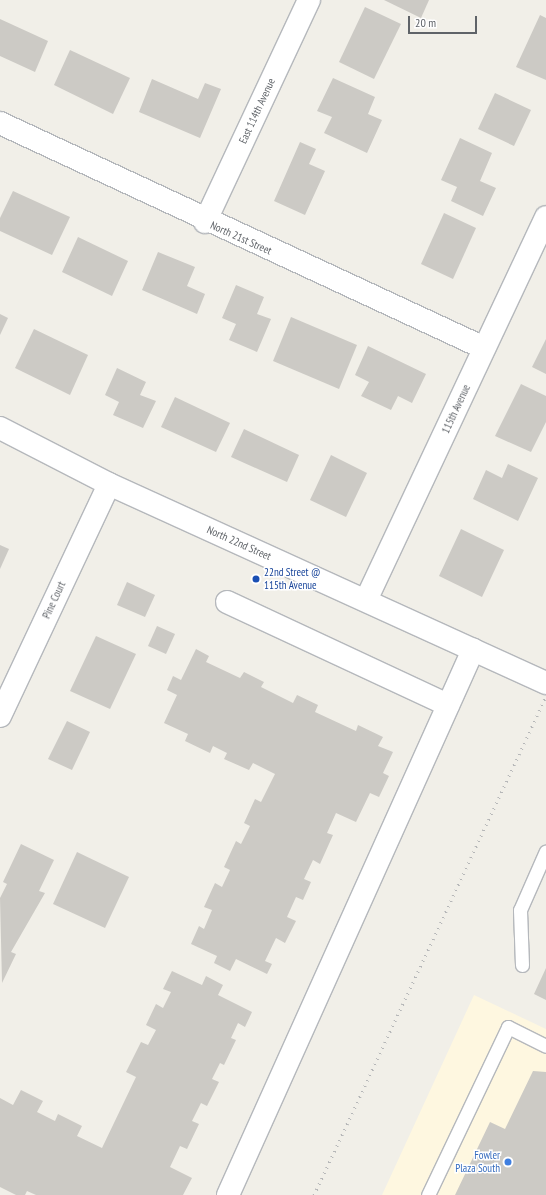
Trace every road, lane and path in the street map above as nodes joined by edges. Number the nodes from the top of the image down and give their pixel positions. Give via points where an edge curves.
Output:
1 (309, 0) edge
2 (0, 123) edge
3 (546, 217) edge
4 (205, 222) junction
5 (484, 348) junction
6 (0, 428) edge
7 (109, 484) junction
8 (366, 600) junction
9 (227, 602) dead end
10 (473, 650) junction
11 (546, 683) edge
12 (448, 705) junction
13 (0, 716) edge
14 (546, 851) edge
15 (522, 965) dead end
16 (546, 1046) edge
17 (228, 1195) edge
18 (428, 1195) edge

1 - 4 street, East 114th Avenue
2 - 4 street, North 21st Street
3 - 5 street, 115th Avenue
4 - 5 street, North 21st Street
5 - 8 street, 115th Avenue
6 - 7 street, North 22nd Street
7 - 8 street, North 22nd Street
7 - 13 street, Pine Court
8 - 10 street, North 22nd Street
9 - 12 street
10 - 11 street, North 22nd Street
10 - 12 street
12 - 17 street
14 - 15 lane via 520,910
16 - 18 lane via 508,1027

